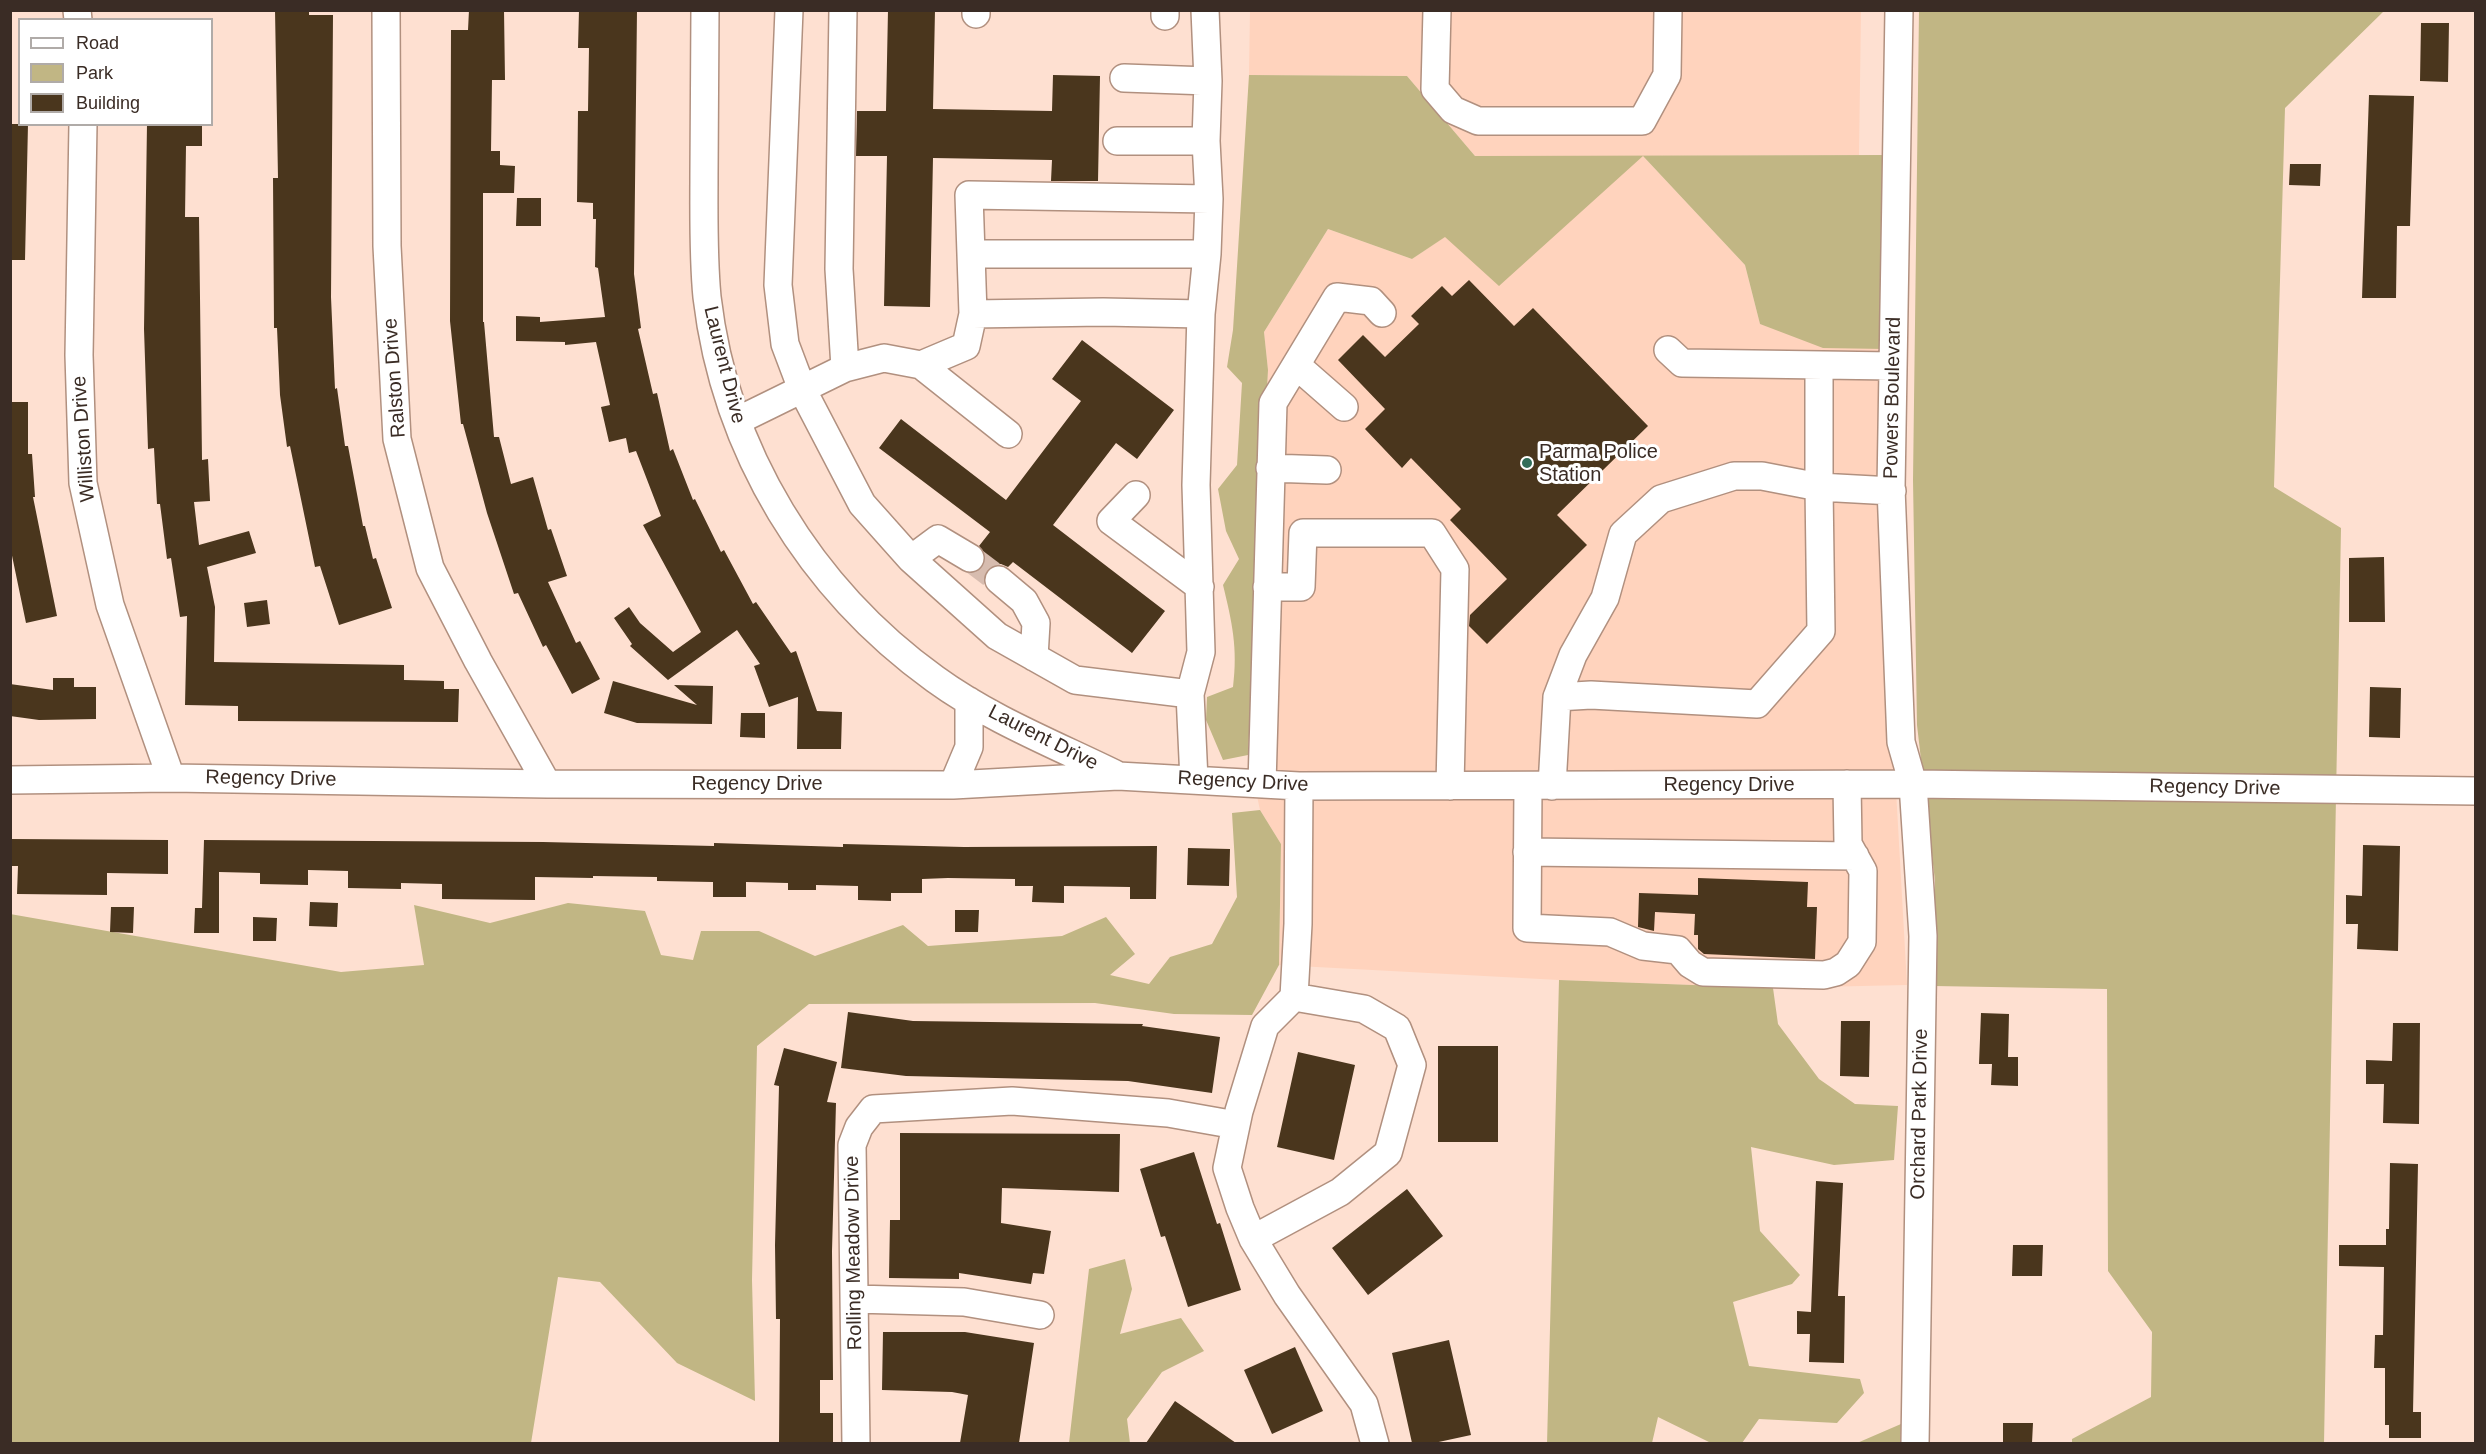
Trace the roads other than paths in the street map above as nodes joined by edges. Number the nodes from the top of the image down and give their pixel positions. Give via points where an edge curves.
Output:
1 (386, 10) edge
2 (705, 10) edge
3 (789, 10) edge
4 (843, 10) edge
5 (1205, 10) edge
6 (1437, 10) edge
7 (1668, 10) edge
8 (1899, 10) edge
9 (1124, 78) dead end
10 (1208, 81) junction
11 (83, 126) edge
12 (1117, 141) dead end
13 (1206, 141) junction
14 (1209, 198) junction
15 (971, 254) junction
16 (1207, 254) junction
17 (973, 314) junction
18 (1201, 314) junction
19 (1382, 314) dead end
20 (1668, 350) dead end
21 (1819, 364) junction
22 (921, 365) junction
23 (1296, 365) junction
24 (1893, 366) junction
25 (845, 368) junction
26 (802, 389) junction
27 (1344, 407) dead end
28 (736, 421) junction
29 (1008, 435) dead end
30 (1270, 468) junction
31 (1327, 470) dead end
32 (1819, 487) junction
33 (1892, 491) junction
34 (1136, 495) dead end
35 (970, 558) tunnel mouth
36 (911, 559) junction
37 (999, 580) tunnel mouth
38 (1200, 587) junction
39 (1267, 587) junction
40 (1034, 657) junction
41 (1190, 694) junction
42 (1557, 697) junction
43 (969, 701) junction
44 (1118, 776) junction
45 (171, 777) junction
46 (10, 780) edge
47 (1194, 780) junction
48 (547, 784) junction
49 (1262, 784) junction
50 (1846, 784) junction
51 (1913, 784) junction
52 (953, 785) junction
53 (1299, 786) junction
54 (1450, 786) junction
55 (1540, 786) junction
56 (2475, 791) edge
57 (1527, 852) junction
58 (1855, 856) junction
59 (1294, 997) junction
60 (1236, 1125) junction
61 (1254, 1239) junction
62 (855, 1299) junction
63 (1040, 1315) dead end
64 (856, 1443) edge
65 (1375, 1443) edge
66 (1915, 1443) edge

1 - 48 street, Ralston Drive via 387,246 397,439 430,568
2 - 28 street, Laurent Drive via 705,267 716,348
3 - 26 street via 778,285 785,344
4 - 25 street via 839,269
5 - 10 street
6 - 7 street via 1435,89 1453,110 1478,121 1642,121 1667,75
8 - 24 street, Powers Boulevard
9 - 10 street
10 - 13 street
11 - 45 street, Williston Drive via 79,355 83,483 110,605
12 - 13 street
13 - 14 street
14 - 15 street via 969,195
14 - 16 street
15 - 16 street
15 - 17 street
16 - 18 street
17 - 18 street
17 - 22 street via 966,345
18 - 38 street via 1196,485
19 - 23 street via 1371,301 1337,297
20 - 21 street via 1682,363
21 - 24 street
21 - 32 street
22 - 25 street via 884,358
22 - 29 street
23 - 27 street
23 - 30 street via 1273,403
24 - 33 street, Powers Boulevard
25 - 26 street
26 - 28 street
26 - 36 street via 862,504
28 - 43 street, Laurent Drive via 772,497 822,572 889,643
30 - 31 street
30 - 39 street
32 - 33 street
32 - 42 street via 1762,476 1734,476 1661,499 1623,534 1605,598 1573,655
32 - 42 street via 1821,631 1757,704 1591,695
33 - 51 street, Powers Boulevard via 1901,742
34 - 38 street via 1111,521
35 - 36 street via 938,539
36 - 40 street via 996,636
37 - 40 street via 1024,601 1036,623
38 - 41 street via 1201,652
39 - 49 street
39 - 54 street via 1302,587 1304,532 1432,533 1455,568
40 - 41 street via 1075,680
41 - 47 street
42 - 55 street
43 - 44 street, Laurent Drive
43 - 52 street, Laurent Drive via 969,747
44 - 47 street, Regency Drive
44 - 52 street, Regency Drive
45 - 46 street, Regency Drive
45 - 48 street, Regency Drive
47 - 49 street, Regency Drive
48 - 52 street, Regency Drive
49 - 53 street, Regency Drive
50 - 51 street, Regency Drive
50 - 55 street, Regency Drive
50 - 58 street via 1848,844
51 - 56 street, Regency Drive
51 - 66 street, Orchard Park Drive via 1923,936
53 - 54 street, Regency Drive
53 - 59 street
54 - 55 street, Regency Drive
55 - 57 street
57 - 58 street
57 - 58 street via 1527,928 1610,932 1643,946 1678,950 1703,972 1824,975 1848,964 1862,942 1863,871
59 - 60 street via 1266,1026
59 - 61 street via 1364,1009 1389,1023 1397,1028 1412,1065 1388,1153 1340,1192
60 - 61 street via 1227,1168
60 - 62 street, Rolling Meadow Drive via 1168,1113 1012,1101 873,1109 859,1127 852,1145
61 - 65 street via 1287,1295 1364,1404
62 - 63 street via 964,1302
62 - 64 street, Rolling Meadow Drive

